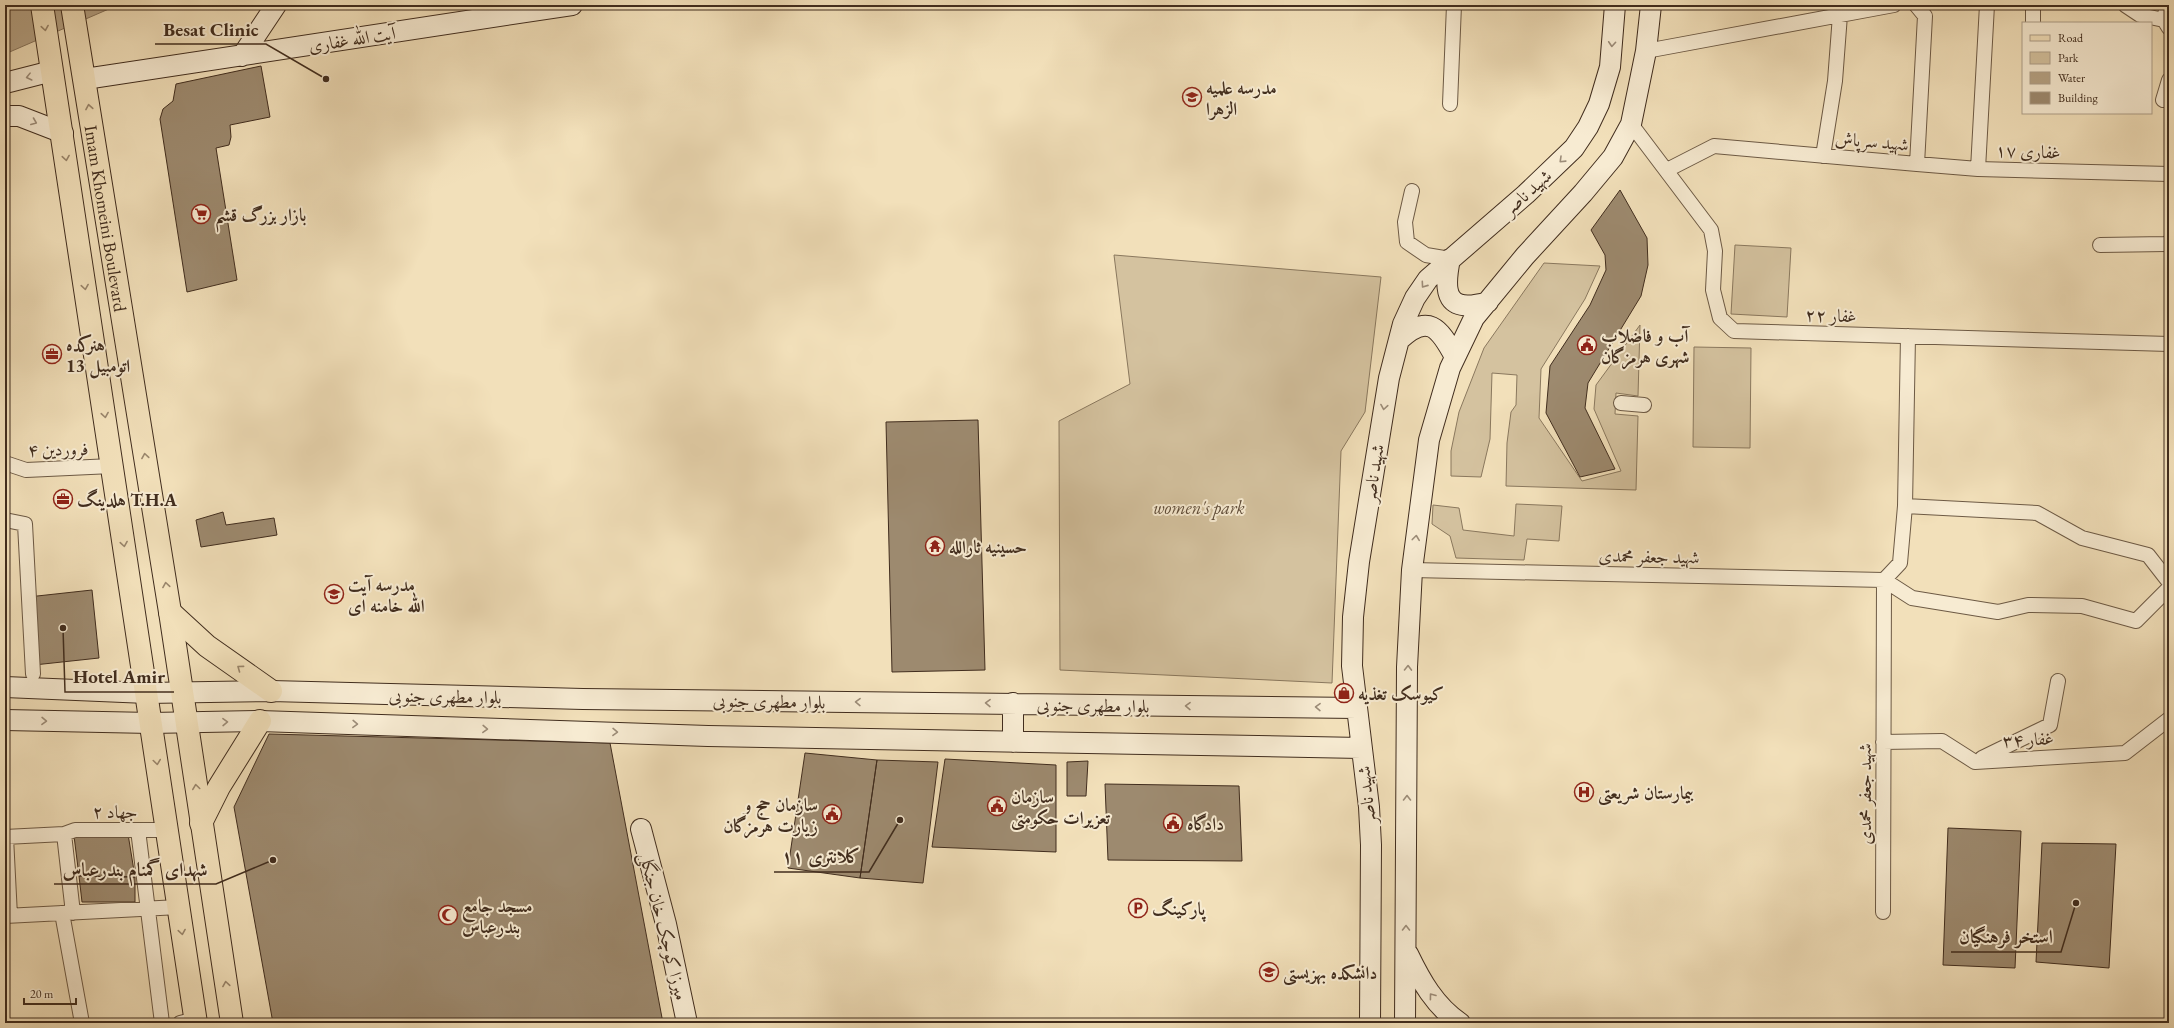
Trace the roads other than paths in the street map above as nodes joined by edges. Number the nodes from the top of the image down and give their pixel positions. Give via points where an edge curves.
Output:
1 (42, 5) edge
2 (72, 5) edge
3 (276, 5) edge
4 (572, 5) edge
5 (1454, 5) edge
6 (1615, 5) edge
7 (1651, 5) edge
8 (1894, 5) edge
9 (1916, 5) edge
10 (1987, 5) edge
11 (2033, 5) edge
12 (2125, 5) edge
13 (2167, 13) edge
14 (1840, 15) junction
15 (2033, 22) edge
16 (1646, 52) junction
17 (242, 56) junction
18 (51, 61) junction
19 (85, 79) junction
20 (2169, 80) edge
21 (5, 83) edge
22 (2163, 100) dead end
23 (1450, 104) dead end
24 (5, 116) edge
25 (1631, 124) junction
26 (62, 133) junction
27 (1823, 156) junction
28 (1917, 164) junction
29 (1978, 169) junction
30 (1667, 170) junction
31 (2169, 174) edge
32 (1412, 191) dead end
33 (2169, 242) edge
34 (2100, 245) dead end
35 (1450, 258) junction
36 (1488, 302) junction
37 (1908, 336) junction
38 (1398, 340) junction
39 (2169, 344) edge
40 (1455, 357) junction
41 (1621, 403) dead end
42 (1644, 405) dead end
43 (5, 463) edge
44 (112, 466) junction
45 (1905, 506) junction
46 (5, 520) edge
47 (1412, 570) junction
48 (1884, 580) junction
49 (2169, 582) edge
50 (2169, 588) edge
51 (170, 612) junction
52 (33, 674) dead end
53 (2058, 681) dead end
54 (5, 688) edge
55 (271, 691) junction
56 (147, 693) junction
57 (181, 693) junction
58 (553, 698) junction
59 (1013, 704) junction
60 (1357, 708) junction
61 (2169, 719) edge
62 (5, 720) edge
63 (260, 721) junction
64 (151, 723) junction
65 (186, 723) junction
66 (554, 731) junction
67 (1013, 742) junction
68 (1883, 742) junction
69 (1361, 748) junction
70 (1975, 762) junction
71 (201, 823) junction
72 (641, 829) dead end
73 (138, 830) junction
74 (167, 830) junction
75 (64, 834) junction
76 (5, 837) edge
77 (179, 907) junction
78 (148, 909) junction
79 (1882, 912) dead end
80 (67, 913) junction
81 (8, 916) edge
82 (1406, 949) junction
83 (190, 1022) edge
84 (82, 1023) edge
85 (162, 1023) edge
86 (232, 1023) edge
87 (688, 1023) edge
88 (1370, 1023) edge
89 (1405, 1023) edge
90 (1460, 1023) edge

1 -> 18 main road, Imam Khomeini Boulevard
2 - 19 main road, Imam Khomeini Boulevard
3 - 17 street
4 - 17 street, آیت الله غفاری
5 - 23 street
6 -> 35 street, شهید ناصر via 1610,67 1599,104 1588,127 1574,148 1526,194
7 - 16 street
8 - 14 street
9 - 28 street, شهید سرپاش via 1925,16
10 - 29 street, غفاری ۱۷
11 - 15 street
12 - 13 street via 2140,15
14 - 16 street
14 - 27 street via 1835,81
16 - 25 street
17 - 19 street, آیت الله غفاری
18 -> 21 street
18 - 26 main road, Imam Khomeini Boulevard
51 -> 19 main road, Imam Khomeini Boulevard
20 - 22 street
24 -> 26 street via 19,116
25 - 30 street, غفار ۲۲
25 - 36 street via 1613,157 1525,256
26 -> 44 main road, Imam Khomeini Boulevard
27 - 28 street, شهید سرپاش
27 - 30 street, شهید سرپاش via 1714,146
28 - 29 street
29 - 31 street, غفاری ۱۷
30 - 37 street, غفار ۲۲ via 1711,230 1715,252 1713,290 1720,318 1734,331
32 - 35 street via 1405,222 1407,242 1426,255
33 - 34 street
35 - 36 street via 1446,289 1451,300 1471,306
35 -> 38 street, شهید ناصر via 1428,279 1415,298
36 - 40 street via 1474,318
37 - 39 street, غفار ۲۲
37 - 45 street
38 - 40 street via 1416,326 1425,325 1435,328 1443,335
38 -> 60 street, شهید ناصر via 1389,378 1359,562 1353,617 1352,666
47 -> 40 street via 1429,440 1439,400
41 - 42 street
43 - 44 street, فروردین ۴ via 26,470
44 -> 56 main road, Imam Khomeini Boulevard
45 - 48 street via 1900,563
45 - 49 street via 2037,513 2082,538 2148,555
46 - 52 street via 25,524
47 - 48 street, شهید جعفر محمدی
82 -> 47 street via 1408,667
48 - 50 street via 1912,598 1998,612 2028,605 2082,606 2136,621
48 - 68 street, شهید جعفر محمدی
55 -> 51 main road via 202,642
51 - 57 main road, Imam Khomeini Boulevard
53 - 70 street via 2050,725
54 - 56 street
55 - 57 street, بلوار مطهری جنوبی
55 - 58 street, بلوار مطهری جنوبی
56 - 57 street, بلوار مطهری جنوبی
56 - 64 main road, Imam Khomeini Boulevard
57 - 65 main road, Imam Khomeini Boulevard
59 -> 58 street, بلوار مطهری جنوبی
58 - 66 street
60 -> 59 street, بلوار مطهری جنوبی
59 - 67 street
60 - 69 street, شهید ناصر
61 - 70 street, غفار ۳۴ via 2125,753
62 -> 64 street
65 -> 63 street, بلوار مطهری جنوبی
63 -> 66 street, بلوار مطهری جنوبی
63 - 71 main road via 219,787
64 - 65 street, بلوار مطهری جنوبی
64 -> 74 main road
71 -> 65 main road
66 -> 67 street, بلوار مطهری جنوبی
67 - 69 street, بلوار مطهری جنوبی
68 - 70 street via 1942,741
68 - 79 street, شهید جعفر محمدی
69 - 88 street, شهید ناصر via 1371,845
86 -> 71 main road
72 - 87 street, میرزا کوچک خان جنگلی
73 - 74 street, جهاد ۲
73 - 75 street, جهاد ۲ via 75,830
73 - 78 street
74 - 77 main road
75 - 76 street, جهاد ۲
75 - 80 street
76 - 81 street
77 - 78 street
77 -> 83 main road
78 - 80 street
78 - 85 street
80 - 81 street
80 - 84 street
82 - 89 street
90 -> 82 street via 1434,1000 1419,978

